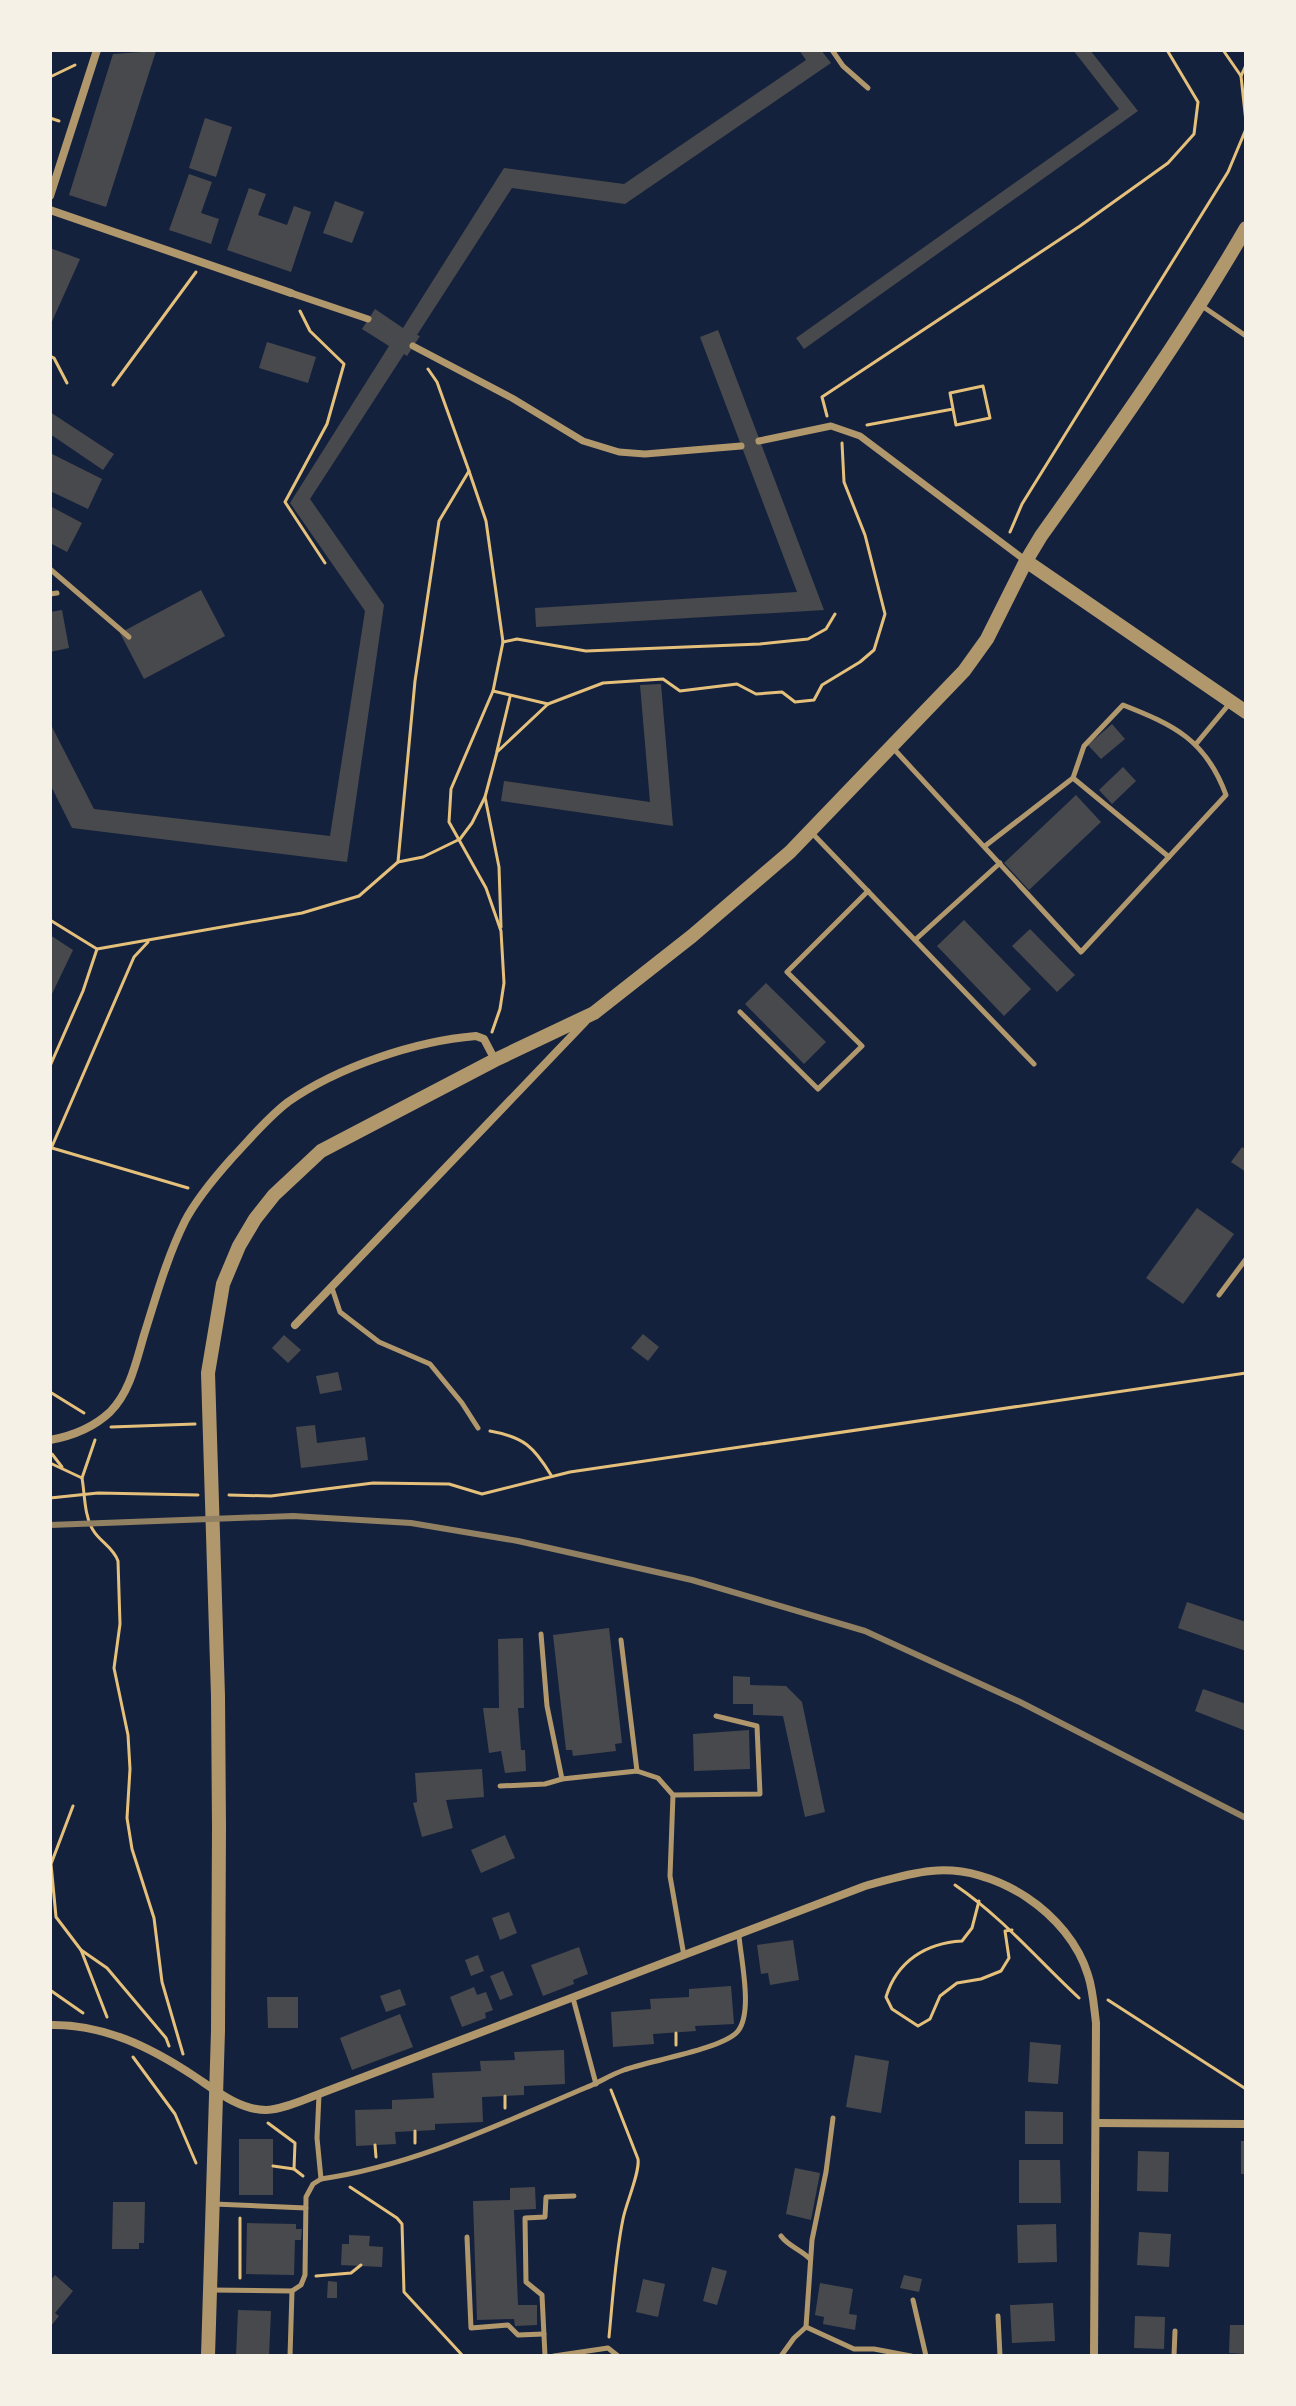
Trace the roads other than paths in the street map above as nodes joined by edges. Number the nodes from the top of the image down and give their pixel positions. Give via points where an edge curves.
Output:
1 (97, 50) edge
2 (832, 50) edge
3 (868, 88) dead end
4 (50, 196) edge
5 (50, 210) edge
6 (1246, 228) edge
7 (291, 293) joint
8 (1201, 306) junction
9 (368, 319) dead end
10 (1246, 336) edge
11 (413, 346) road end
12 (759, 441) dead end
13 (741, 446) dead end
14 (1026, 561) junction
15 (50, 569) edge
16 (129, 637) dead end
17 (1231, 702) junction
18 (1246, 712) edge
19 (1196, 745) junction
20 (892, 747) junction
21 (1073, 778) junction
22 (811, 832) junction
23 (985, 846) junction
24 (1169, 857) junction
25 (1000, 863) junction
26 (868, 891) junction
27 (915, 940) junction
28 (740, 1012) dead end
29 (594, 1013) junction
30 (495, 1060) junction
31 (1034, 1064) dead end
32 (1246, 1259) edge
33 (331, 1287) junction
34 (1219, 1295) dead end
35 (295, 1325) dead end
36 (478, 1428) road end
37 (50, 1440) edge
38 (541, 1634) dead end
39 (621, 1640) dead end
40 (716, 1716) dead end
41 (637, 1771) junction
42 (562, 1779) junction
43 (500, 1786) dead end
44 (673, 1795) junction
45 (739, 1936) junction
46 (684, 1956) junction
47 (573, 1998) junction
48 (50, 2025) edge
49 (596, 2084) junction
50 (216, 2092) junction
51 (319, 2094) junction
52 (833, 2118) dead end
53 (1096, 2123) junction
54 (1246, 2124) edge
55 (321, 2179) junction
56 (574, 2196) dead end
57 (213, 2204) junction
58 (306, 2208) junction
59 (781, 2236) dead end
60 (467, 2237) dead end
61 (810, 2259) junction
62 (211, 2290) junction
63 (292, 2291) junction
64 (913, 2300) dead end
65 (998, 2316) dead end
66 (806, 2327) junction
67 (1175, 2331) dead end
68 (544, 2334) junction
69 (854, 2349) junction
70 (208, 2356) edge
71 (290, 2356) edge
72 (545, 2356) edge
73 (554, 2356) edge
74 (618, 2356) edge
75 (781, 2356) edge
76 (857, 2356) edge
77 (911, 2356) edge
78 (926, 2356) edge
79 (1000, 2356) edge
80 (1094, 2356) edge
81 (1174, 2356) edge

1 - 4 street
2 - 3 lane
5 - 7 street
6 - 8 street
7 - 9 street
8 - 10 lane
8 - 14 street
11 - 13 street via 583,441 619,452
12 - 14 street via 831,426 860,436
14 - 17 street
14 - 20 street via 972,660
15 - 16 lane
17 - 18 street
17 - 19 lane
19 - 21 lane via 1165,722 1123,705 1084,746
19 - 24 lane via 1216,769 1226,795
20 - 22 street
20 - 23 lane
21 - 23 lane
21 - 24 lane
22 - 26 lane
22 - 29 street
23 - 25 lane
24 - 25 lane via 1081,952
25 - 27 lane
26 - 27 lane
26 - 28 lane via 787,972 862,1046 818,1089
27 - 31 lane
29 - 30 street
29 - 33 street
30 - 37 street via 484,1039 415,1047 374,1060 288,1103 259,1129 187,1217 127,1386 109,1412 96,1424
30 - 50 street via 321,1151 255,1219 223,1284 208,1373 219,1798
32 - 34 lane
33 - 35 street
33 - 36 lane via 340,1312 379,1342 430,1364
38 - 42 lane via 547,1706
39 - 41 lane
40 - 44 lane via 757,1726 760,1794
41 - 42 lane
41 - 44 lane via 658,1778
42 - 43 lane
44 - 46 lane via 670,1876
45 - 46 street
45 - 49 lane via 746,2008 736,2035 623,2070
45 - 53 street via 865,1886 933,1871 982,1877 1014,1889 1055,1920 1088,1973 1094,2003
46 - 47 street
47 - 49 lane
47 - 51 street
48 - 50 street via 112,2032
49 - 55 lane via 429,2153
50 - 51 street via 257,2109
50 - 57 street
51 - 55 lane
52 - 61 lane
53 - 54 street
53 - 80 street
55 - 58 lane via 306,2197
56 - 68 lane via 546,2197 545,2217 525,2218 526,2282 542,2295
57 - 58 lane
57 - 62 street
58 - 63 lane via 305,2275
59 - 61 lane
60 - 68 lane via 471,2328 508,2325 518,2335
61 - 66 lane
62 - 63 lane
62 - 70 street
63 - 71 lane
64 - 78 lane
65 - 79 lane
66 - 69 lane
66 - 75 lane
67 - 81 lane
68 - 72 lane
69 - 76 lane
69 - 77 lane
73 - 74 lane via 608,2348

